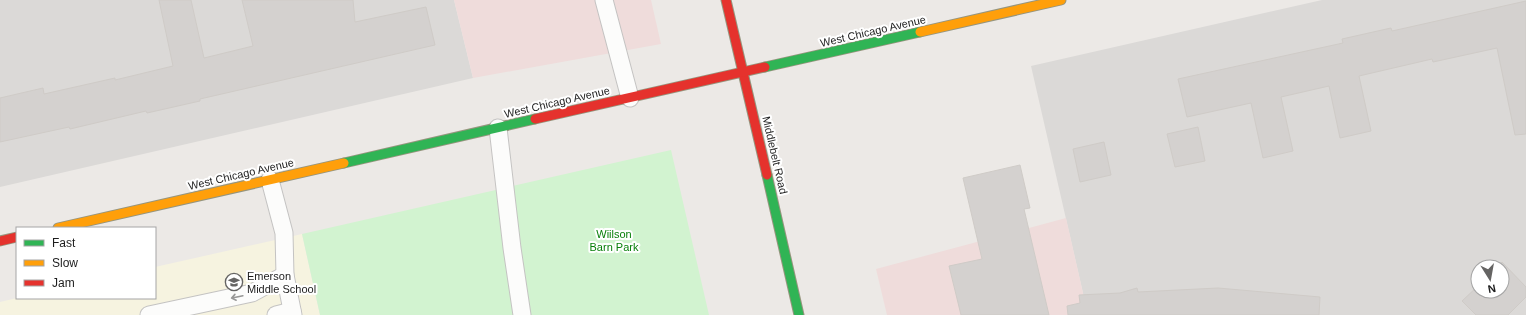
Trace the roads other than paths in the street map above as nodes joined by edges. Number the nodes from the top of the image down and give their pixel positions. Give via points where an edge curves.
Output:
1 (604, 0) edge
2 (726, 0) edge
3 (1061, 0) edge
4 (743, 72) junction
5 (630, 98) junction
6 (498, 128) junction
7 (270, 180) junction
8 (62, 227) edge
9 (16, 237) edge
10 (0, 241) edge
11 (285, 275) junction
12 (287, 314) edge
13 (148, 315) edge
14 (522, 315) edge
15 (799, 315) edge

1 - 5 lane
2 - 4 street, Middlebelt Road
3 - 4 street, West Chicago Avenue
4 - 5 street, West Chicago Avenue
4 - 15 street, Middlebelt Road
5 - 6 street, West Chicago Avenue
6 - 7 street, West Chicago Avenue
6 - 14 lane
7 - 8 street, West Chicago Avenue
7 - 11 lane via 284,233
9 - 10 street
11 - 12 lane
11 -> 13 lane via 252,294

